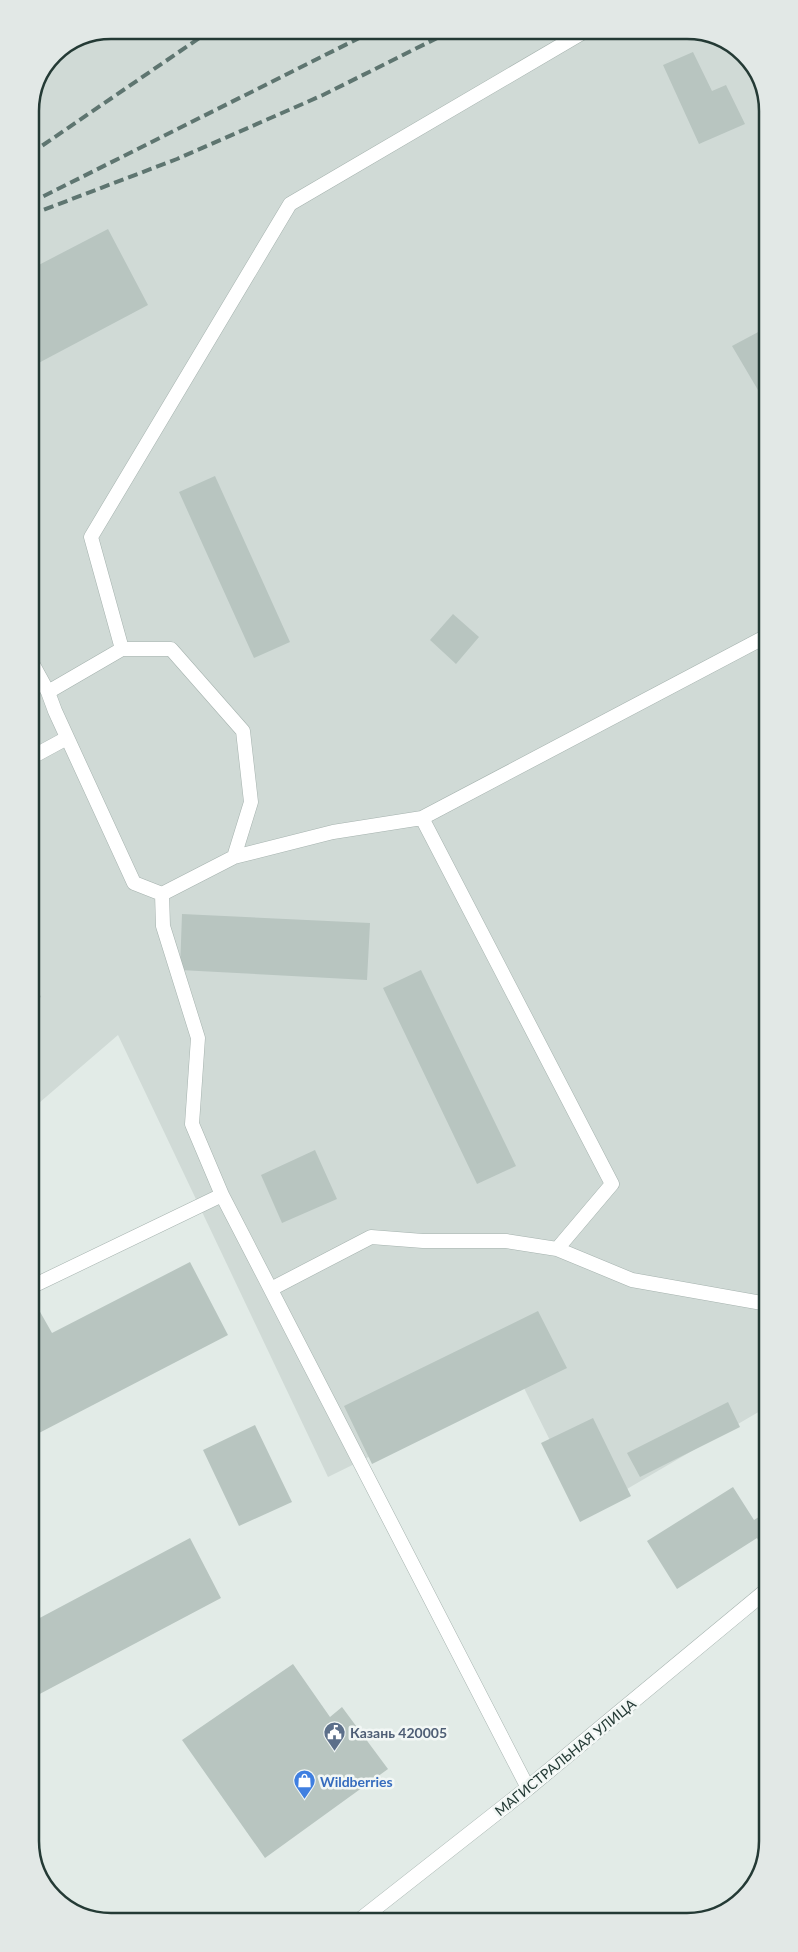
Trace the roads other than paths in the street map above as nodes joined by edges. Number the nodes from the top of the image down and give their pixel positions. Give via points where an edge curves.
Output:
1 (572, 39) edge
2 (759, 640) edge
3 (122, 649) junction
4 (39, 676) edge
5 (48, 692) junction
6 (67, 738) junction
7 (39, 753) edge
8 (422, 818) junction
9 (234, 857) junction
10 (162, 894) junction
11 (222, 1195) junction
12 (557, 1249) junction
13 (39, 1283) edge
14 (271, 1289) junction
15 (759, 1303) edge
16 (759, 1597) edge
17 (528, 1788) junction
18 (369, 1913) edge

1 - 3 lane via 290,204 91,537
2 - 8 lane
3 - 5 lane
3 - 9 lane via 171,649 243,731 251,802
4 - 5 lane
5 - 6 lane
6 - 7 lane
6 - 10 lane via 134,884
8 - 9 lane via 333,832
8 - 12 lane via 612,1184
9 - 10 lane
10 - 11 lane via 163,926 198,1038 192,1124
11 - 13 lane
11 - 14 lane
12 - 14 lane via 506,1241 371,1237
12 - 15 lane via 632,1280
14 - 17 lane
16 - 17 street, МАГИСТРАЛЬНАЯ УЛИЦА
17 - 18 street, МАГИСТРАЛЬНАЯ УЛИЦА

